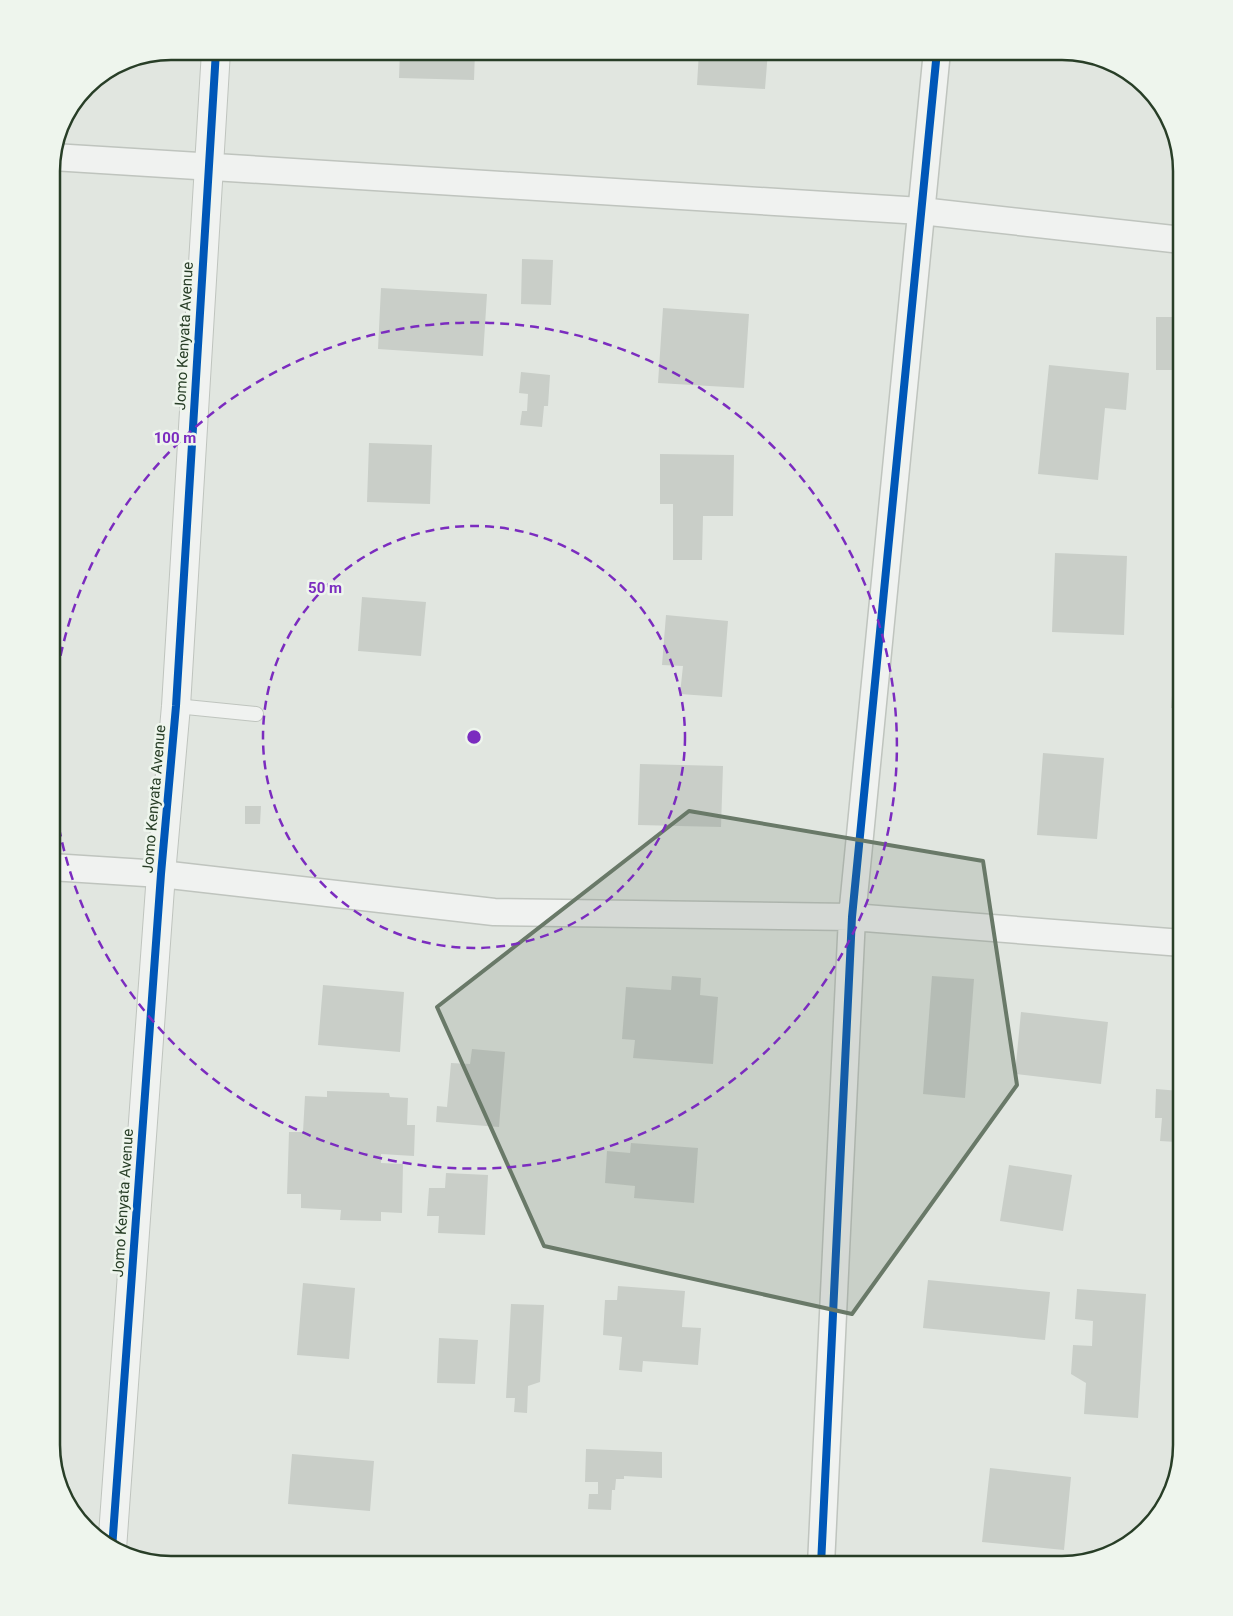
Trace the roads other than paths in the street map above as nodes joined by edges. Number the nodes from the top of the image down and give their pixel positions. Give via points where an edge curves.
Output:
1 (215, 60) edge
2 (936, 60) edge
3 (61, 158) edge
4 (208, 167) junction
5 (921, 211) junction
6 (1173, 239) edge
7 (176, 706) junction
8 (256, 714) dead end
9 (60, 868) edge
10 (161, 874) junction
11 (852, 917) junction
12 (1173, 942) edge
13 (113, 1539) edge
14 (821, 1556) edge

1 - 4 street, Jomo Kenyata Avenue
2 - 5 street
3 - 4 street
4 - 5 street
4 - 7 street, Jomo Kenyata Avenue
5 - 6 street
5 - 11 street
7 - 8 lane
7 - 10 street, Jomo Kenyata Avenue
9 - 10 street
10 - 11 street via 494,912
10 - 13 street, Jomo Kenyata Avenue
11 - 12 street
11 - 14 street

